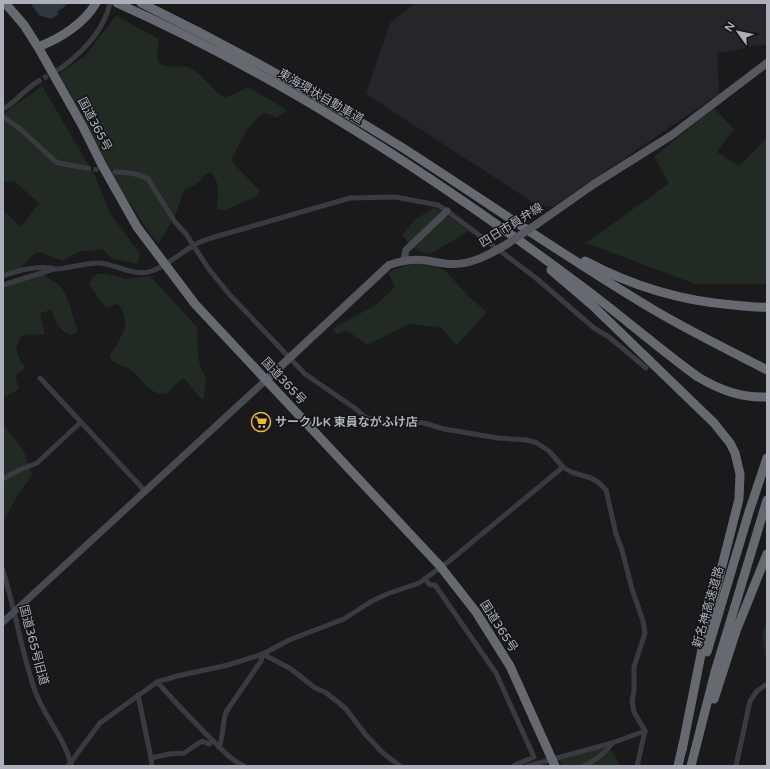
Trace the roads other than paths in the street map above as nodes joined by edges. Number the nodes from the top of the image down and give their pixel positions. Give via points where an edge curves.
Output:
1 (5, 3) edge
2 (89, 3) edge
3 (96, 3) edge
4 (110, 3) edge
5 (117, 3) edge
6 (141, 3) edge
7 (38, 47) junction
8 (767, 63) edge
9 (61, 68) tunnel mouth
10 (37, 82) tunnel mouth
11 (3, 109) edge
12 (3, 117) edge
13 (86, 168) tunnel mouth
14 (115, 172) dead end
15 (447, 211) junction
16 (508, 219) junction
17 (501, 228) junction
18 (194, 245) junction
19 (499, 249) junction
20 (404, 260) junction
21 (165, 266) junction
22 (54, 269) junction
23 (3, 276) edge
24 (3, 285) edge
25 (767, 307) edge
26 (289, 358) junction
27 (646, 368) dead end
28 (767, 370) edge
29 (40, 378) dead end
30 (267, 380) junction
31 (767, 396) edge
32 (81, 422) junction
33 (767, 458) edge
34 (563, 467) junction
35 (3, 479) edge
36 (145, 491) junction
37 (767, 500) edge
38 (767, 554) edge
39 (440, 566) junction
40 (3, 570) edge
41 (425, 579) junction
42 (14, 612) junction
43 (3, 622) edge
44 (263, 654) junction
45 (156, 682) junction
46 (767, 684) edge
47 (138, 695) junction
48 (645, 731) junction
49 (213, 741) junction
50 (612, 743) junction
51 (219, 746) junction
52 (682, 750) junction
53 (151, 758) junction
54 (554, 762) edge
55 (70, 765) edge
56 (515, 765) dead end
57 (152, 766) edge
58 (244, 766) edge
59 (400, 766) edge
60 (528, 766) edge
61 (584, 766) edge
62 (637, 766) edge
63 (678, 766) edge
64 (693, 766) edge
65 (736, 766) edge

1 - 7 highway, 国道365号
2 - 7 highway via 74,20 46,37
3 - 7 highway via 78,24
4 - 9 street via 104,22 87,45
5 - 17 highway, 東海環状自動車道 via 202,43 348,125
6 - 16 highway, 東海環状自動車道 via 296,83 402,148
7 - 21 highway, 国道365号 via 137,227
8 - 19 main road, 四日市員弁線, bridge via 672,135 594,184
10 - 11 street
12 - 13 street via 18,127 55,161
14 - 18 street via 130,173 148,179 175,222
15 - 18 street via 438,205 395,197 350,198
15 - 19 street
15 - 20 street via 406,250
16 - 25 highway via 595,267 635,283 698,300
16 - 28 highway via 656,311
17 - 31 highway via 573,279 698,378 730,393
17 - 52 highway via 625,337 714,423 735,453 740,474 740,499 706,629
18 - 21 street
18 - 26 street via 229,294
19 - 20 main road, 四日市員弁線 via 466,263
19 - 27 street
20 - 26 main road, 四日市員弁線 via 389,264
21 - 22 street via 149,272 96,263
21 - 30 highway, 国道365号 via 195,304
22 - 23 street via 29,268
22 - 24 street
26 - 30 main road, 四日市員弁線
26 - 34 street via 305,374 374,421 418,422 498,438 527,440 549,451
29 - 32 street
30 - 36 street
30 - 39 highway, 国道365号
32 - 35 street via 37,463
32 - 36 street
33 - 52 highway, 新名神高速道路 via 701,673
34 - 39 street
34 - 48 street via 591,478 606,490 616,534 645,632 634,667 632,701 634,712
36 - 42 street
37 - 64 highway, 新名神高速道路 via 715,672
38 - 64 highway via 736,631
39 - 41 street
39 - 54 highway, 国道365号 via 476,612 510,666
40 - 42 street, 国道365号旧道
41 - 44 street via 372,601 344,619 289,640
41 - 56 street via 430,585 435,586 499,680 534,757
42 - 43 street
42 - 55 street, 国道365号旧道 via 35,691 62,739
44 - 45 street
44 - 51 street via 261,661 226,712
44 - 59 street via 291,669 346,709 383,753
45 - 47 street
45 - 49 street
46 - 65 street via 757,691 750,701
47 - 53 street
47 - 55 street via 100,723
48 - 50 street
48 - 62 street
49 - 51 street
49 - 53 street via 209,744 202,740 180,754
50 - 54 street
50 - 61 street via 607,752
51 - 58 street
52 - 63 highway, 新名神高速道路
53 - 57 street
54 - 60 street

